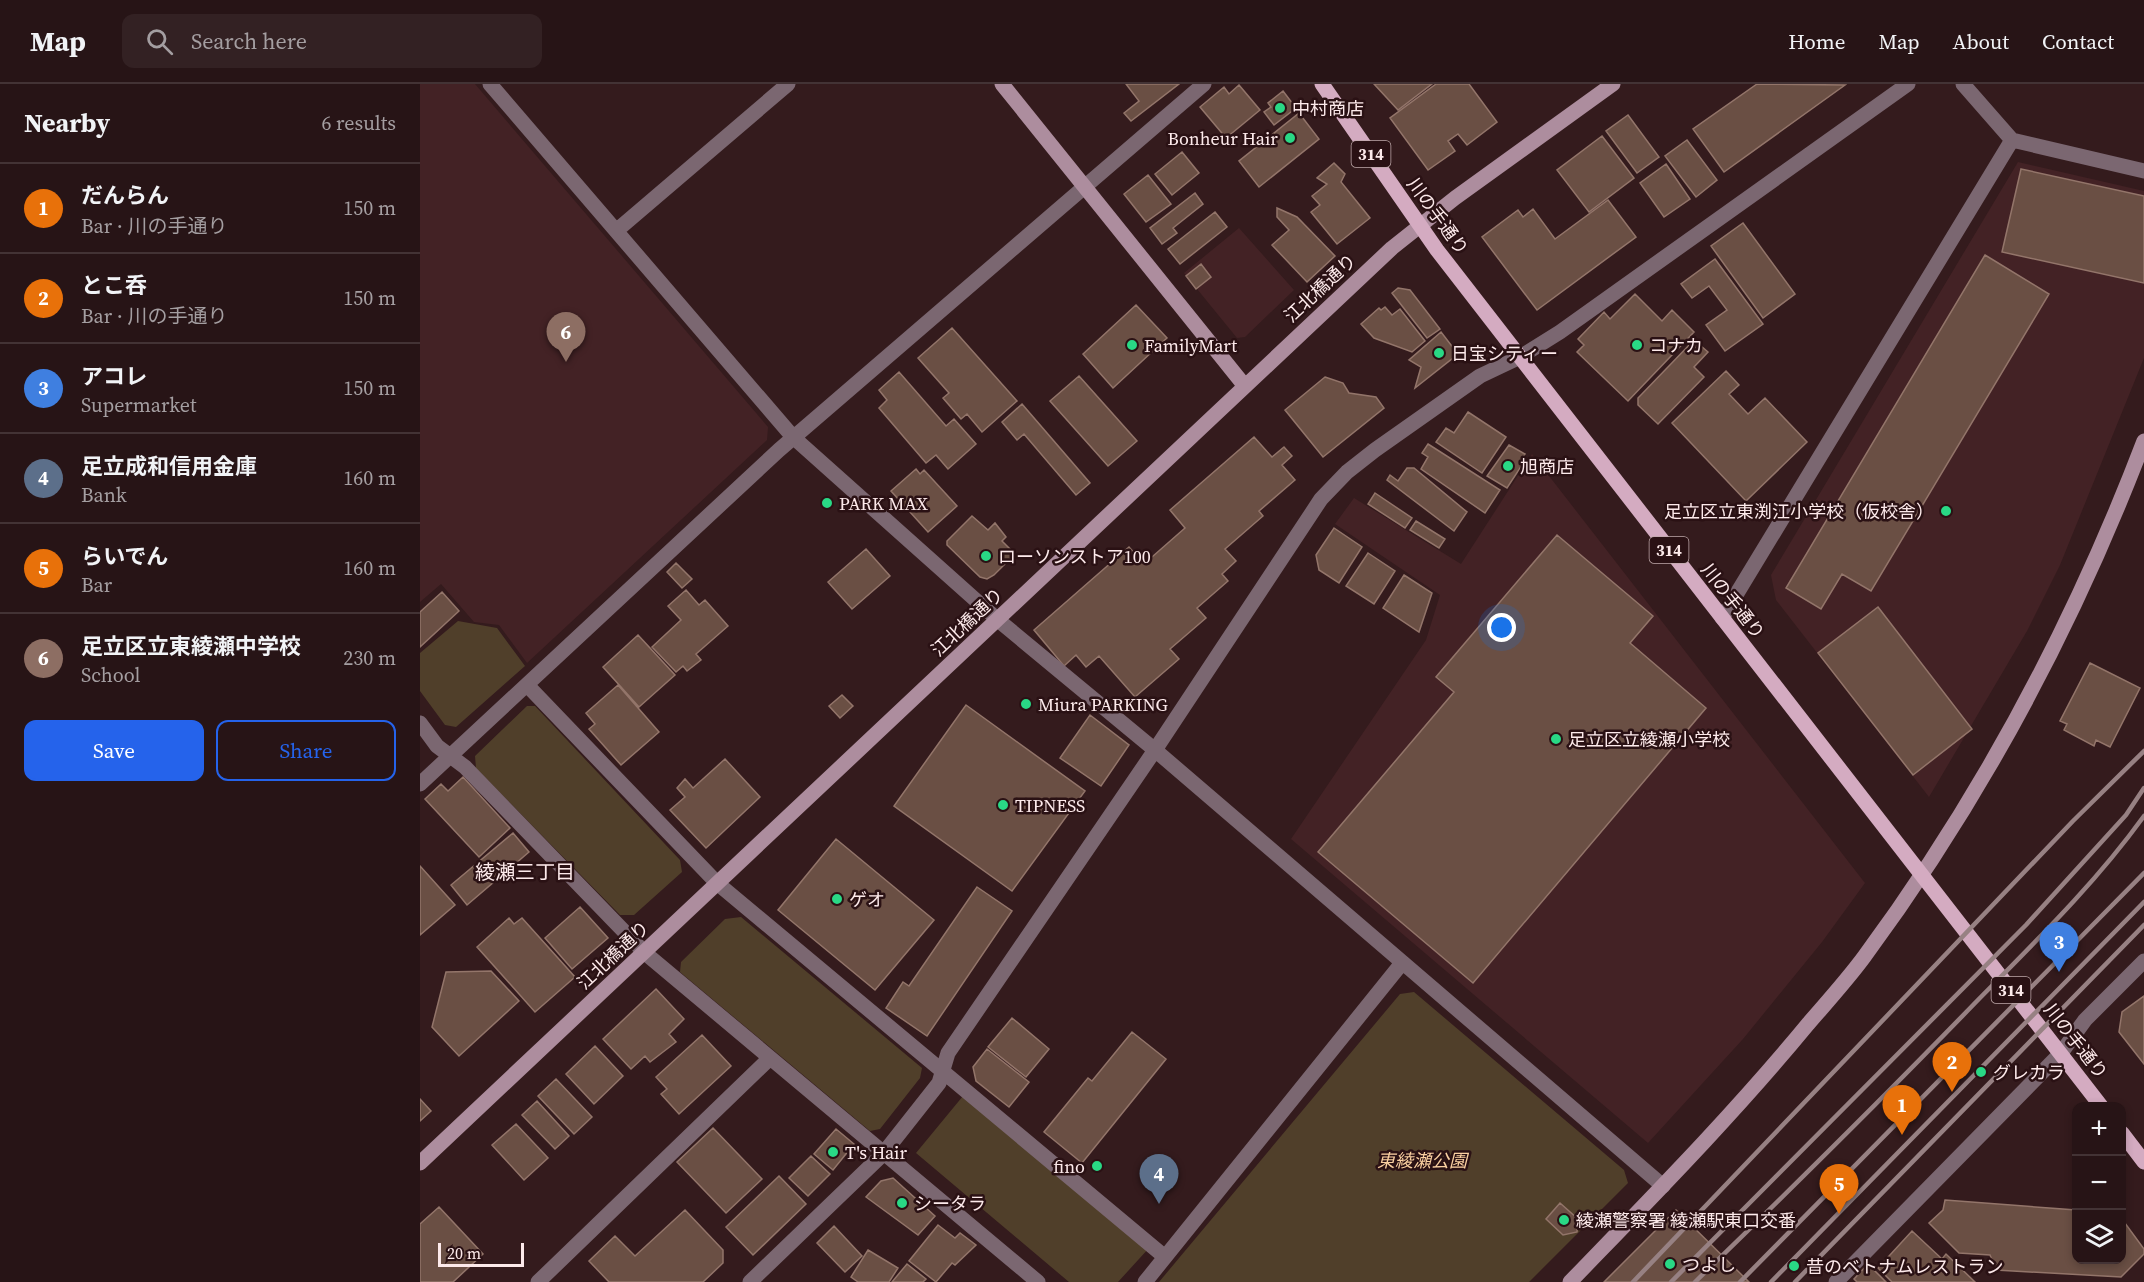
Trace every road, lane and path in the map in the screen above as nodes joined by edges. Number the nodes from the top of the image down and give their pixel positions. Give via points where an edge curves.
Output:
1 (490, 84) edge
2 (788, 84) edge
3 (1002, 84) edge
4 (1204, 84) edge
5 (1322, 84) edge
6 (1613, 84) edge
7 (1908, 84) edge
8 (1963, 84) edge
9 (2012, 140) junction
10 (2144, 171) edge
11 (1085, 188) junction
12 (1419, 225) junction
13 (616, 231) junction
14 (1520, 357) junction
15 (1244, 385) junction
16 (794, 437) junction
17 (2144, 441) edge
18 (1722, 618) junction
19 (998, 620) junction
20 (527, 685) junction
21 (420, 723) edge
22 (1155, 750) junction
23 (451, 755) junction
24 (420, 784) edge
25 (1921, 874) junction
26 (717, 883) junction
27 (645, 953) junction
28 (2144, 961) edge
29 (1402, 963) junction
30 (2061, 1053) junction
31 (769, 1059) junction
32 (942, 1071) junction
33 (2098, 1102) edge
34 (2126, 1139) edge
35 (883, 1154) junction
36 (2144, 1162) edge
37 (420, 1163) edge
38 (1663, 1186) junction
39 (1165, 1257) junction
40 (538, 1282) edge
41 (750, 1282) edge
42 (1038, 1282) edge
43 (1145, 1282) edge
44 (1570, 1282) edge
45 (1836, 1282) edge

1 - 13 street
2 - 13 street
3 - 11 main road
4 - 11 street
5 - 12 main road, 川の手通り / 314
6 - 12 main road, 江北橋通り
7 - 14 street
8 - 9 street
9 - 10 street
9 - 18 street
11 - 15 main road
11 - 16 street
12 - 14 main road, 川の手通り / 314
12 - 15 main road, 江北橋通り
13 - 16 street
14 - 18 main road, 川の手通り / 314
14 - 22 street via 1480,375 1384,443 1321,499
15 - 19 main road, 江北橋通り
16 - 19 street
16 - 20 street
17 - 25 main road via 2074,611 2031,693
18 - 25 main road, 川の手通り / 314
19 - 22 street
19 - 26 main road, 江北橋通り
20 - 23 street
20 - 26 street
21 - 23 street via 437,746
22 - 29 street
22 - 32 street via 948,1053
23 - 24 street
23 - 27 street
25 - 30 main road, 川の手通り / 314
25 - 38 main road via 1864,958 1736,1110
26 - 27 main road, 江北橋通り
26 - 32 street
27 - 31 street
27 - 37 main road, 江北橋通り
28 - 30 street via 2085,1020
29 - 38 street
29 - 39 street
30 - 33 main road, 川の手通り / 314
30 - 45 street
31 - 35 street
31 - 40 street
32 - 35 street via 939,1083
32 - 39 street
34 - 36 main road
35 - 41 street
35 - 42 street
38 - 44 main road
39 - 43 street

